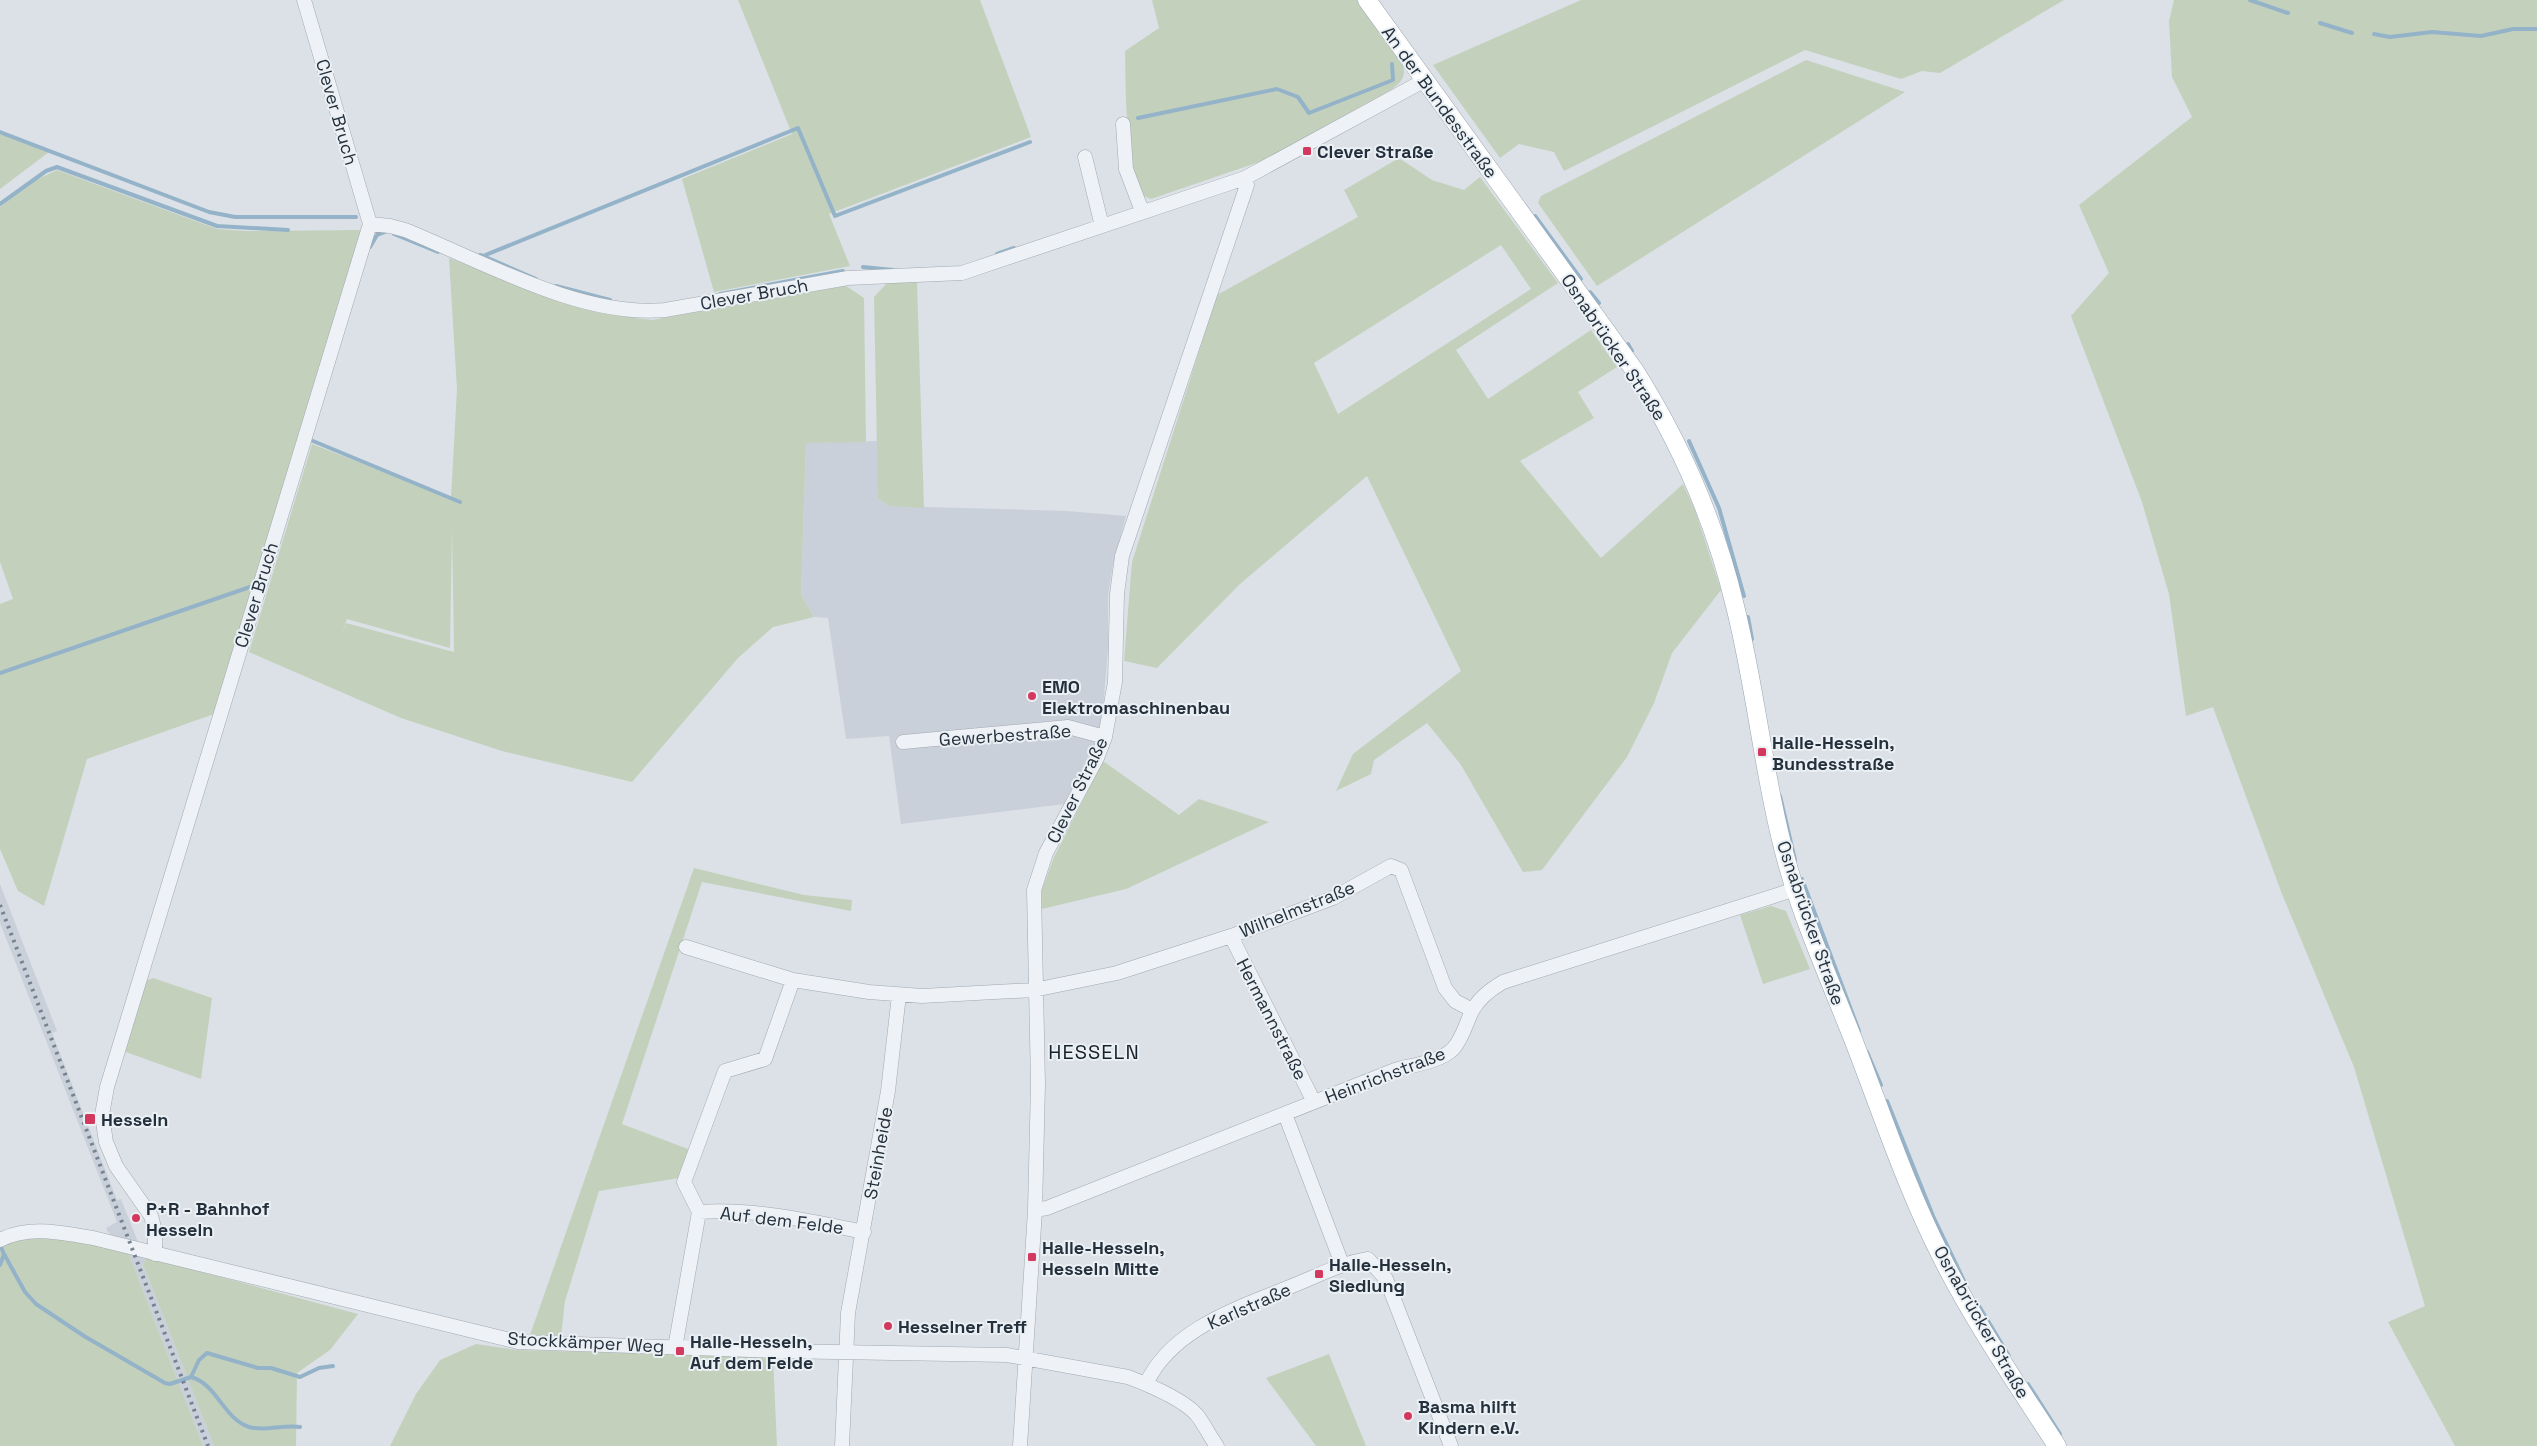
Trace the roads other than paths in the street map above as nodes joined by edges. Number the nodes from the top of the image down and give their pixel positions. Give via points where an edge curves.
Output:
1 (304, 0) edge
2 (1367, 0) edge
3 (1425, 80) junction
4 (1123, 124) dead end
5 (1085, 157) dead end
6 (1245, 178) junction
7 (1514, 203) joint
8 (1142, 211) junction
9 (370, 224) junction
10 (1102, 226) junction
11 (1105, 736) junction
12 (903, 742) dead end
13 (1796, 889) junction
14 (1231, 936) junction
15 (686, 947) dead end
16 (793, 980) junction
17 (1034, 990) junction
18 (899, 995) junction
19 (1472, 1010) junction
20 (1314, 1102) junction
21 (1285, 1114) junction
22 (1035, 1210) junction
23 (699, 1212) junction
24 (864, 1232) junction
25 (4, 1238) edge
26 (155, 1254) junction
27 (1342, 1264) junction
28 (675, 1348) junction
29 (846, 1352) junction
30 (1026, 1358) junction
31 (1146, 1384) junction
32 (842, 1446) edge
33 (1020, 1446) edge
34 (1217, 1446) edge
35 (1451, 1446) edge
36 (2057, 1446) edge

1 - 9 street, Clever Bruch
2 - 3 main road, An der Bundesstraße
3 - 6 street
3 - 7 main road, An der Bundesstraße
4 - 8 street via 1126,169
5 - 10 street
6 - 8 street, Clever Bruch
6 - 11 street, Clever Straße via 1247,185 1122,556 1117,594 1115,682
7 - 13 main road, Osnabrücker Straße via 1655,402 1704,506 1736,608 1768,783
8 - 10 street, Clever Bruch
9 - 10 street, Clever Bruch via 405,230 559,293 642,311 665,310 848,278 962,273
9 - 26 street, Clever Bruch via 107,1087 102,1115 106,1142 116,1166 151,1216
11 - 12 street, Gewerbestraße via 1068,727
11 - 17 street, Clever Straße via 1038,874 1034,890
13 - 19 street, Heinrichstraße via 1503,982 1487,993
13 - 36 main road, Osnabrücker Straße via 1940,1255 1980,1326
14 - 17 street, Wilhelmstraße via 1116,973
14 - 19 street, Wilhelmstraße via 1332,898 1391,866 1401,870 1445,988 1455,1001
14 - 20 street, Hermannstraße
15 - 16 street
16 - 18 street
16 - 23 street, Auf dem Felde via 765,1059 725,1071 684,1182
17 - 18 street
17 - 22 street, Clever Straße via 1038,1084
18 - 24 street, Steinheide via 888,1092
19 - 20 street, Heinrichstraße via 1467,1026 1453,1049 1438,1058 1395,1070
20 - 21 street, Heinrichstraße
21 - 22 street, Heinrichstraße
21 - 27 street
22 - 30 street, Clever Straße
23 - 24 street, Auf dem Felde via 799,1219
23 - 28 street, Auf dem Felde
24 - 29 street, Steinheide via 848,1313
25 - 26 street, Stockkämper Weg via 29,1231 48,1231 93,1238
26 - 28 street, Stockkämper Weg via 518,1342
27 - 31 street, Karlstraße via 1202,1326 1153,1368
27 - 35 street, Karlstraße via 1368,1259 1386,1279
28 - 29 street, Stockkämper Weg
29 - 30 street, Stockkämper Weg
29 - 32 street, Steinheide
30 - 31 street, Stockkämper Weg via 1128,1377
30 - 33 street, Clever Straße
31 - 34 street, Stockkämper Weg via 1188,1407 1202,1421

